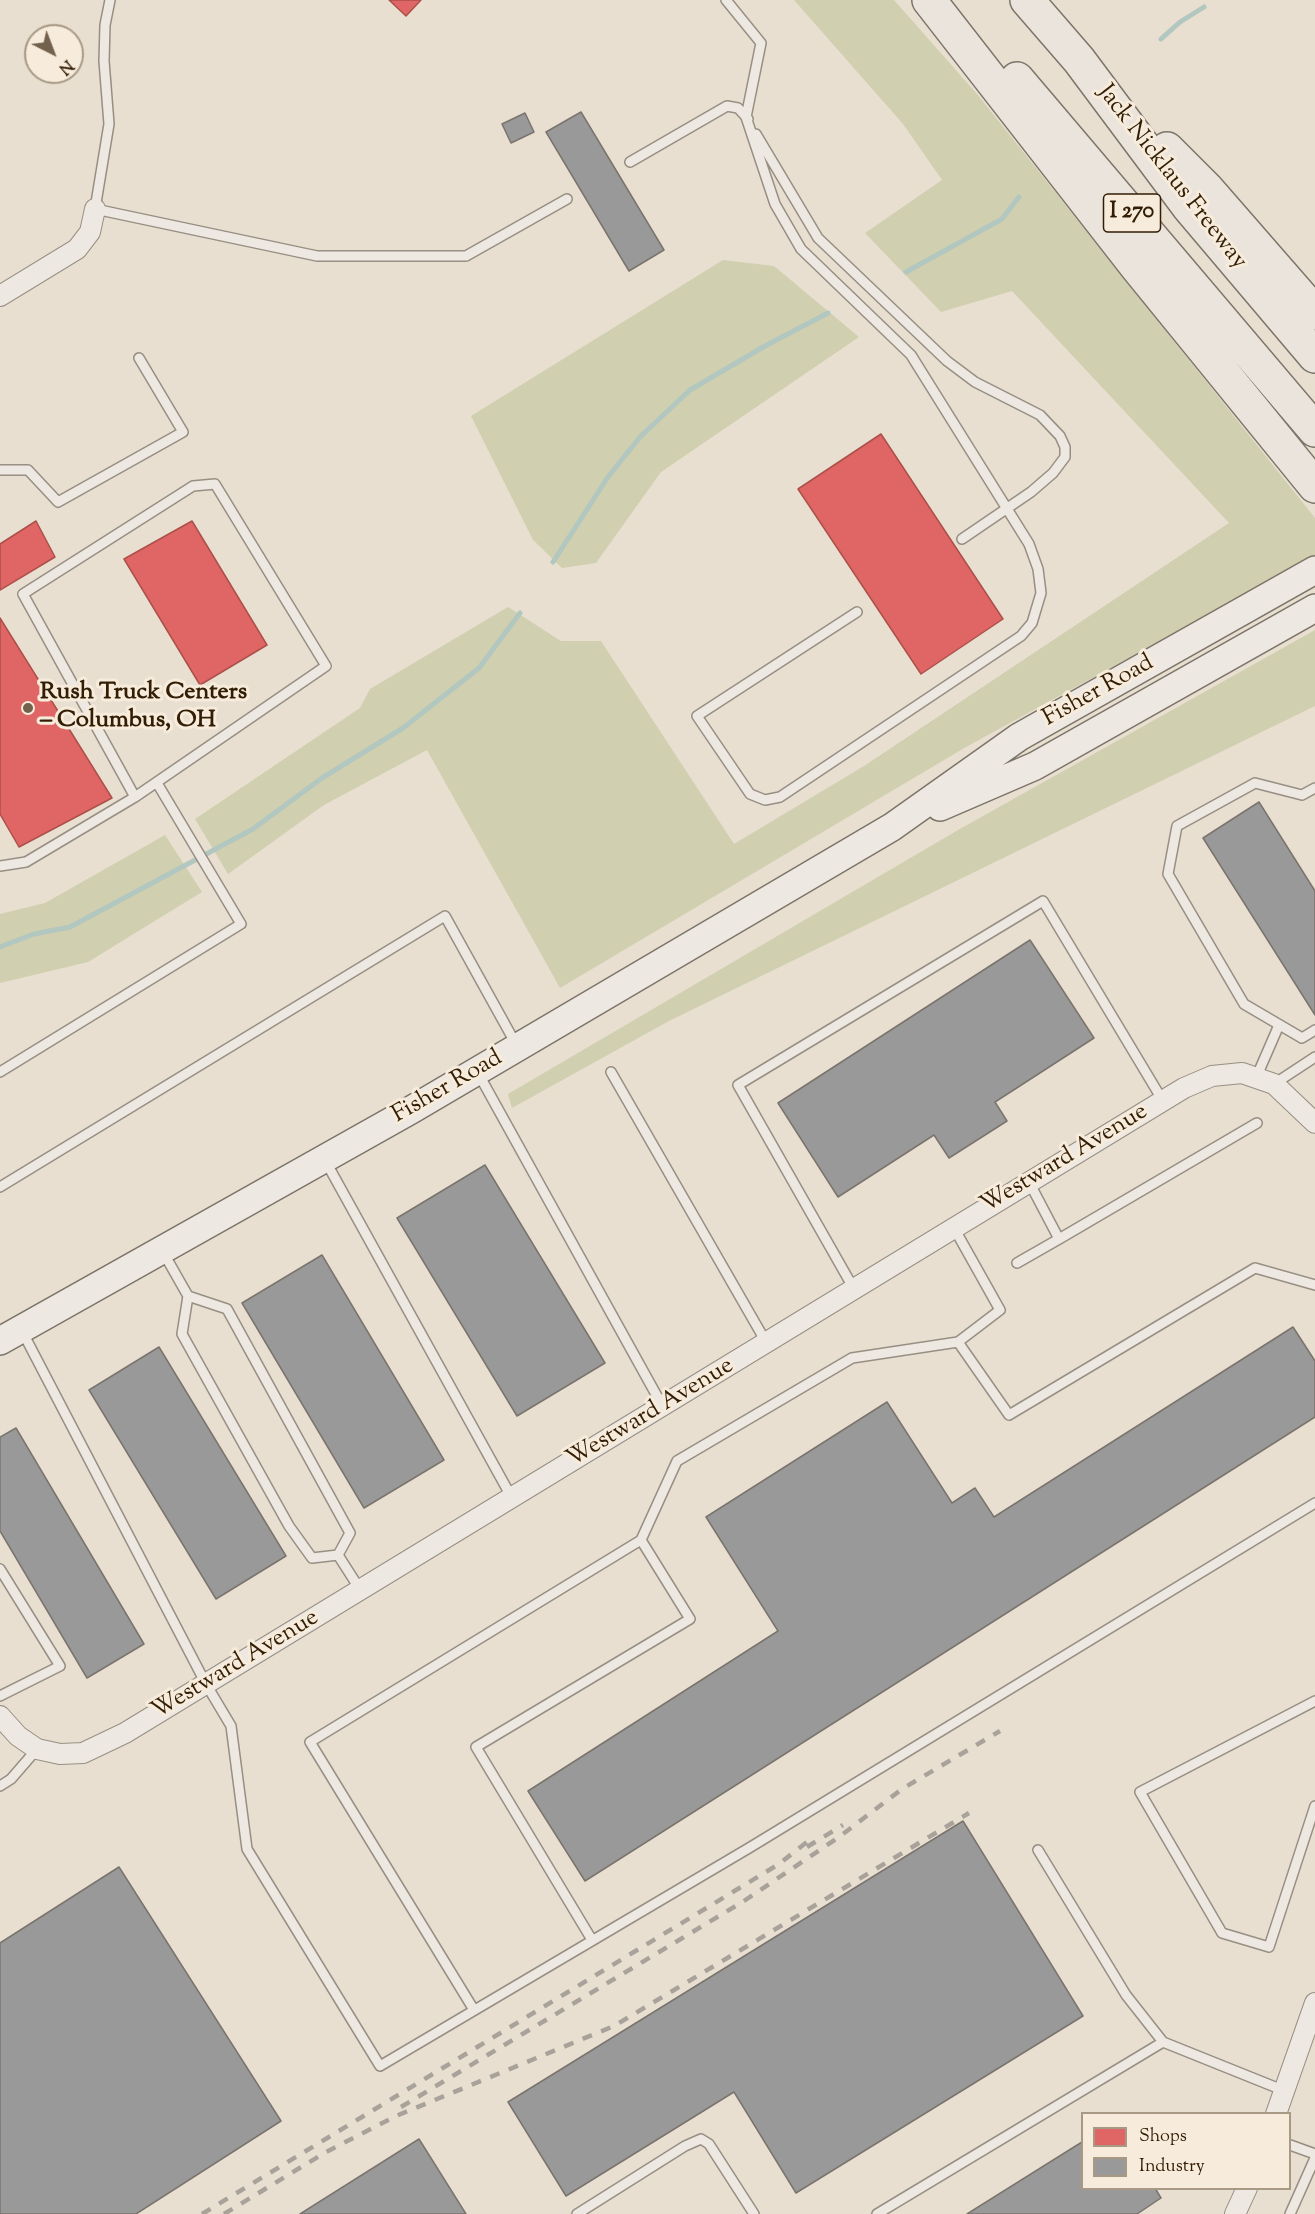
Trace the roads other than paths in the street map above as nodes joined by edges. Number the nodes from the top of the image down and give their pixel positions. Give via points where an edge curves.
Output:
1 (110, 0) edge
2 (726, 0) edge
3 (929, 0) edge
4 (946, 0) edge
5 (1027, 0) edge
6 (1079, 60) junction
7 (746, 117) junction
8 (630, 162) dead end
9 (567, 199) dead end
10 (95, 209) junction
11 (0, 296) edge
12 (1315, 313) edge
13 (1315, 356) edge
14 (139, 358) dead end
15 (1315, 430) edge
16 (0, 470) edge
17 (1315, 486) edge
18 (1008, 508) junction
19 (962, 539) dead end
20 (1315, 570) edge
21 (1314, 609) edge
22 (857, 612) dead end
23 (157, 783) junction
24 (1315, 788) edge
25 (135, 798) junction
26 (892, 827) junction
27 (0, 867) edge
28 (1279, 1025) junction
29 (1315, 1030) edge
30 (517, 1047) junction
31 (1315, 1057) edge
32 (477, 1071) junction
33 (0, 1072) edge
34 (611, 1072) dead end
35 (1257, 1078) junction
36 (1163, 1101) junction
37 (1257, 1123) dead end
38 (1315, 1123) edge
39 (325, 1159) junction
40 (1029, 1182) junction
41 (0, 1187) edge
42 (954, 1228) junction
43 (1059, 1239) junction
44 (162, 1250) junction
45 (1017, 1263) dead end
46 (1315, 1285) edge
47 (854, 1289) junction
48 (188, 1296) junction
49 (11, 1335) edge
50 (766, 1342) junction
51 (958, 1342) junction
52 (663, 1407) junction
53 (512, 1498) junction
54 (1315, 1503) edge
55 (640, 1540) junction
56 (338, 1555) junction
57 (0, 1569) edge
58 (361, 1591) junction
59 (206, 1684) junction
60 (0, 1696) edge
61 (1315, 1701) edge
62 (0, 1716) edge
63 (37, 1749) junction
64 (0, 1786) edge
65 (1315, 1806) edge
66 (1038, 1850) dead end
67 (592, 1941) junction
68 (1315, 2003) edge
69 (474, 2010) junction
70 (1163, 2042) junction
71 (1285, 2091) junction
72 (1277, 2112) edge
73 (1291, 2145) edge
74 (1315, 2156) edge
75 (1246, 2190) edge
76 (577, 2214) edge
77 (754, 2214) edge
78 (877, 2214) edge
79 (1235, 2214) edge
80 (1290, 2214) edge

1 - 10 lane via 104,61 109,124
2 - 7 lane via 761,43
3 - 17 highway via 1137,267
4 - 15 highway, Jack Nicklaus Freeway / I 270
5 - 6 highway, Jack Nicklaus Freeway / I 270
6 - 12 highway via 1208,190
6 - 13 highway, Jack Nicklaus Freeway / I 270 via 1188,206
7 - 8 lane via 738,108 716,110
7 - 18 lane via 775,204 801,249 911,355
7 - 18 lane via 818,238 947,361 975,382 1040,415 1060,436 1065,457 1053,473
9 - 10 lane via 466,256 317,256
10 - 11 street via 90,232 77,249
14 - 16 lane via 183,432 58,502 28,470
18 - 19 lane
18 - 22 lane via 1029,544 1041,593 1032,623 1021,636 780,796 765,800 750,794 697,716
20 - 26 main road, Fisher Road via 1019,737
21 - 26 main road, Fisher Road via 1035,766
23 - 25 lane
23 - 25 lane via 326,666 215,484 193,486 23,594
23 - 33 lane via 240,924
24 - 28 lane via 1302,795 1255,783 1177,826 1168,874 1244,1004
25 - 27 lane via 27,862
26 - 30 main road, Fisher Road
28 - 29 lane via 1302,1038
28 - 35 lane
30 - 32 main road, Fisher Road
30 - 41 lane via 445,916
31 - 35 lane
32 - 39 main road, Fisher Road
32 - 52 lane
34 - 50 lane
35 - 36 street, Westward Avenue via 1212,1076
35 - 38 street
36 - 40 street, Westward Avenue
36 - 47 lane via 1043,901 738,1085
37 - 43 lane
39 - 44 main road, Fisher Road
39 - 53 lane
40 - 42 street, Westward Avenue
40 - 43 lane
42 - 47 street, Westward Avenue
42 - 51 lane via 1000,1311
43 - 45 lane
44 - 48 lane
44 - 49 main road, Fisher Road
46 - 51 lane via 1256,1268 1009,1415
47 - 50 street, Westward Avenue
48 - 56 lane via 227,1309 350,1533
48 - 56 lane via 182,1334 289,1526 312,1558
49 - 59 lane
50 - 52 street, Westward Avenue
51 - 55 lane via 852,1358 677,1461
52 - 53 street, Westward Avenue
53 - 58 street, Westward Avenue
54 - 67 lane
55 - 67 lane via 690,1619 476,1748
55 - 69 lane via 310,1742
56 - 58 lane
57 - 60 lane via 60,1666
58 - 59 street, Westward Avenue
59 - 63 street, Westward Avenue via 125,1733 83,1753
59 - 69 lane via 231,1726 247,1849 380,2066
61 - 65 lane via 1140,1792 1222,1933 1269,1947
62 - 63 street
63 - 64 lane
66 - 70 lane via 1126,1995
67 - 69 lane
68 - 71 street
70 - 71 lane
70 - 78 lane
71 - 72 street
73 - 74 lane
74 - 80 lane
75 - 79 street
76 - 77 lane via 685,2145 701,2139 709,2144

